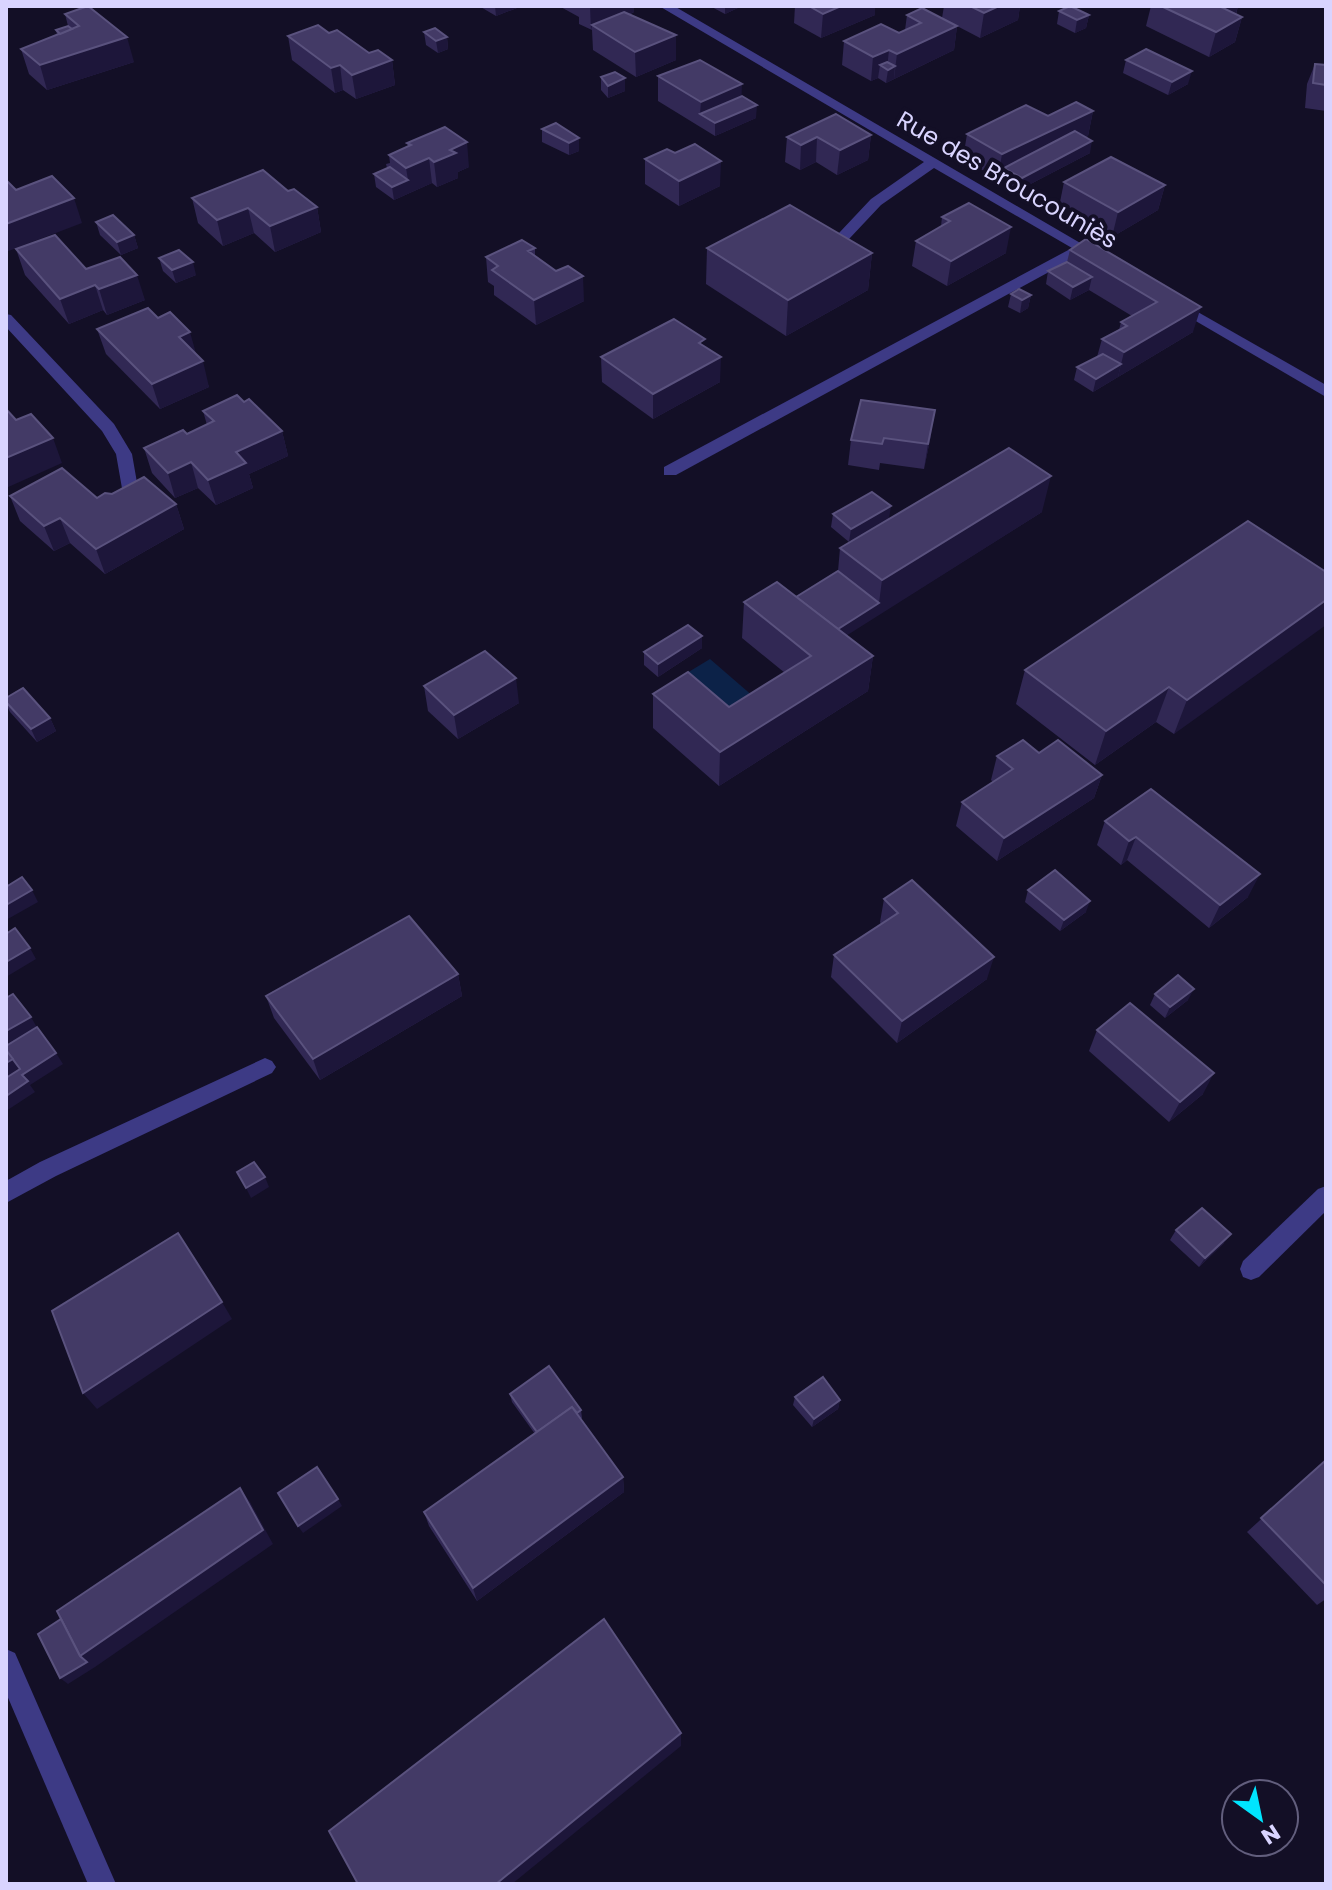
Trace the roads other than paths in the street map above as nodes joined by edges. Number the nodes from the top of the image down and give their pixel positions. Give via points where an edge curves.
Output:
1 (665, 6) edge
2 (934, 162) junction
3 (1082, 248) junction
4 (828, 253) edge
5 (1107, 263) edge
6 (1161, 295) edge
7 (6, 318) edge
8 (1326, 392) edge
9 (670, 471) dead end
10 (131, 494) edge
11 (265, 1067) dead end
12 (6, 1193) edge
13 (1326, 1196) edge
14 (1251, 1269) dead end
15 (6, 1662) edge
16 (102, 1884) edge

1 - 2 street, Rue des Broucouniès
2 - 3 street, Rue des Broucouniès
2 - 4 street via 871,204
3 - 5 street, Rue des Broucouniès
3 - 9 street
6 - 8 street
7 - 10 street via 108,428 124,454
11 - 12 street
13 - 14 street
15 - 16 street

